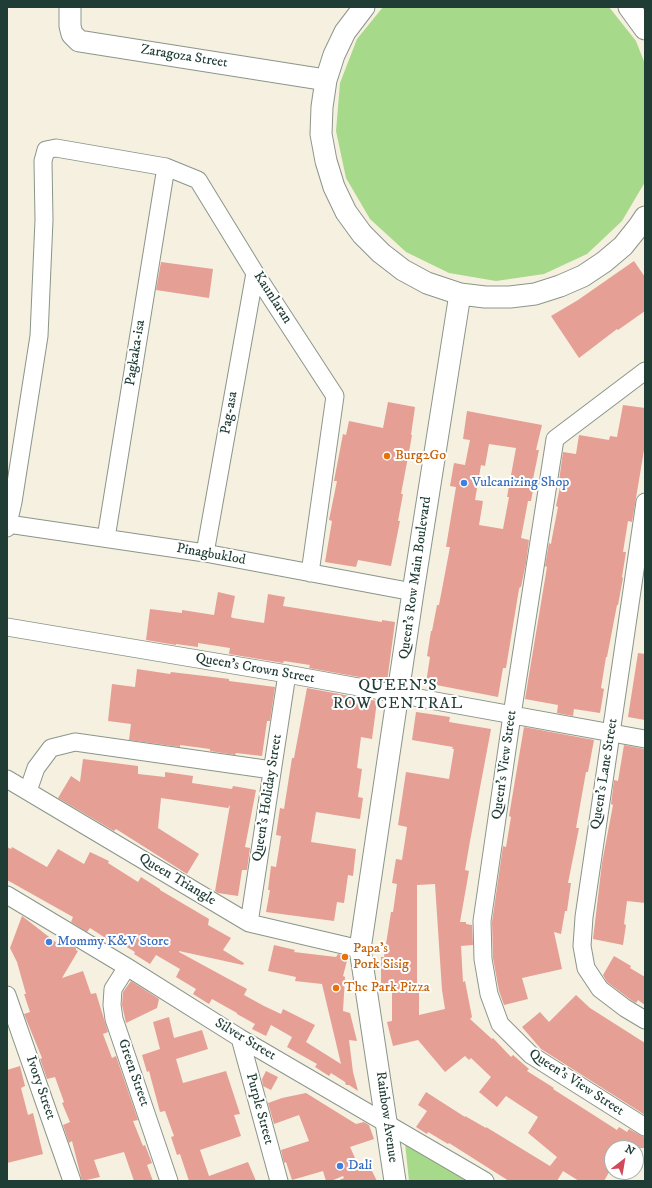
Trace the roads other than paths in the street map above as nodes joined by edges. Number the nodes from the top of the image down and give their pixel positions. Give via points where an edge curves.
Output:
1 (70, 7) edge
2 (364, 7) edge
3 (628, 7) edge
4 (645, 29) edge
5 (326, 80) junction
6 (166, 167) junction
7 (645, 217) edge
8 (255, 273) junction
9 (460, 294) junction
10 (645, 371) edge
11 (645, 502) edge
12 (8, 526) edge
13 (106, 538) junction
14 (205, 553) junction
15 (310, 574) junction
16 (413, 592) junction
17 (7, 627) edge
18 (288, 674) junction
19 (399, 694) junction
20 (512, 715) junction
21 (612, 733) junction
22 (645, 739) edge
23 (272, 770) junction
24 (7, 779) edge
25 (28, 791) junction
26 (7, 895) edge
27 (249, 923) junction
28 (360, 949) junction
29 (127, 967) junction
30 (7, 995) edge
31 (645, 1020) edge
32 (240, 1038) junction
33 (376, 1052) joint
34 (387, 1124) junction
35 (645, 1127) edge
36 (72, 1181) edge
37 (169, 1181) edge
38 (279, 1181) edge
39 (396, 1181) edge
40 (485, 1181) edge

1 - 5 street, Zaragoza Street via 72,34 79,41
2 - 5 street via 345,32
3 - 4 street
5 - 9 street via 321,134 334,187 346,212 381,254 403,270 427,283
6 - 8 street, Kaunlaran via 198,180
6 - 12 street, Kaunlaran via 56,148 46,150 43,161 44,220 39,336
6 - 13 street, Pagkaka-isa
7 - 9 street via 622,246 604,262 560,286 535,294 510,297
8 - 14 street, Pag-asa
8 - 15 street, Kaunlaran via 335,396
9 - 16 street, Queen's Row Main Boulevard
10 - 20 street, Queen's View Street via 555,439
11 - 21 street, Queen's Lane Street
12 - 13 street, Pinagbuklod
13 - 14 street, Pinagbuklod
14 - 15 street, Pinagbuklod
15 - 16 street, Pinagbuklod
16 - 19 street, Queen's Row Main Boulevard
17 - 18 street, Queen's Crown Street
18 - 19 street, Queen's Crown Street
18 - 23 street, Queen's Holiday Street
19 - 20 street, Queen's Crown Street
19 - 28 street, Queen's Row Main Boulevard
20 - 21 street, Queen's Crown Street
20 - 35 street, Queen's View Street via 482,921 483,959 489,994 500,1024 531,1055
21 - 22 street, Queen's Crown Street
21 - 31 street, Queen's Lane Street via 584,917 582,946 586,968 600,989
23 - 25 street via 75,742 52,748 36,768
23 - 27 street, Queen's Holiday Street
24 - 25 street, Queen Triangle
25 - 27 street, Queen Triangle
26 - 29 street, Silver Street
27 - 28 street, Queen Triangle
28 - 33 street, Queen's Row Main Boulevard
29 - 32 street, Silver Street
29 - 37 street, Green Street via 114,989 114,1019
30 - 36 street, Ivory Street
32 - 34 street, Silver Street
32 - 38 street, Purple Street
33 - 34 street, Rainbow Avenue
34 - 39 street, Rainbow Avenue
34 - 40 street, Silver Street

